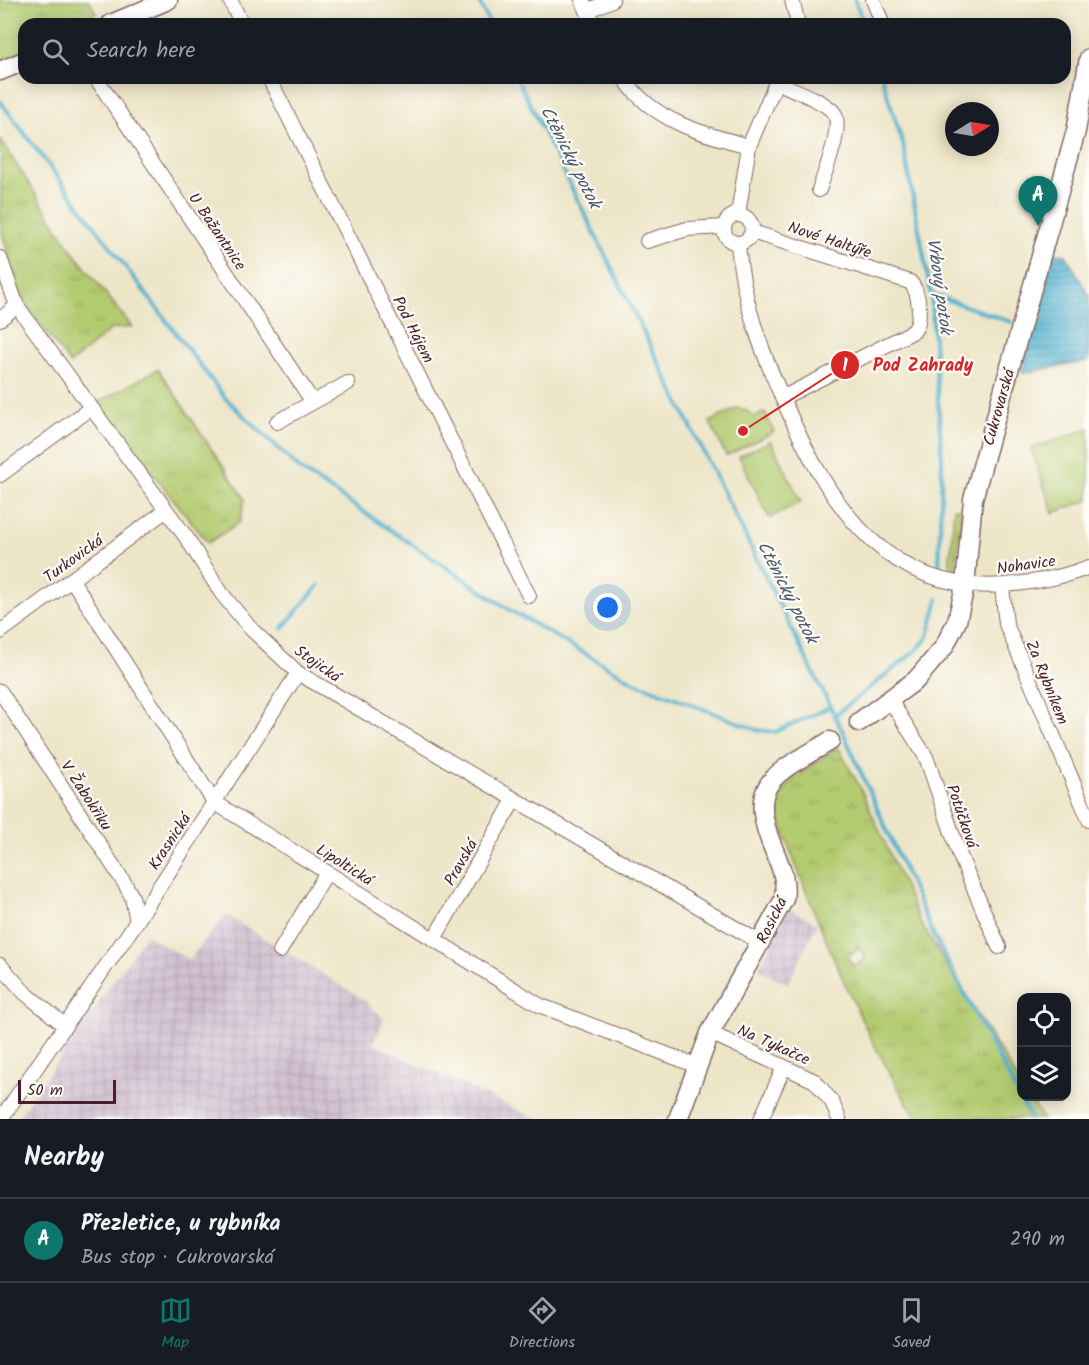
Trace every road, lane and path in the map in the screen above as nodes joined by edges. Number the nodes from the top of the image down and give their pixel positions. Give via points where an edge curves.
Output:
1 (168, 0) edge
2 (230, 0) edge
3 (612, 0) edge
4 (792, 0) edge
5 (873, 0) edge
6 (585, 6) edge
7 (125, 18) edge
8 (239, 18) edge
9 (796, 18) edge
10 (880, 18) edge
11 (1089, 58) edge
12 (18, 64) edge
13 (0, 71) edge
14 (100, 84) edge
15 (272, 84) edge
16 (629, 84) edge
17 (775, 84) edge
18 (785, 84) edge
19 (750, 146) junction
20 (819, 190) dead end
21 (738, 214) junction
22 (723, 227) junction
23 (752, 232) junction
24 (647, 241) dead end
25 (738, 243) junction
26 (0, 258) edge
27 (17, 306) junction
28 (0, 319) edge
29 (348, 383) dead end
30 (782, 398) junction
31 (313, 402) junction
32 (91, 408) junction
33 (277, 422) dead end
34 (0, 475) edge
35 (165, 511) junction
36 (1089, 567) edge
37 (72, 580) junction
38 (965, 586) junction
39 (1002, 586) junction
40 (529, 596) dead end
41 (0, 632) edge
42 (298, 673) junction
43 (0, 691) edge
44 (890, 700) junction
45 (859, 722) dead end
46 (830, 741) dead end
47 (514, 800) junction
48 (214, 802) junction
49 (1089, 820) edge
50 (327, 872) junction
51 (137, 921) junction
52 (434, 939) junction
53 (761, 943) junction
54 (999, 947) dead end
55 (280, 951) dead end
56 (0, 965) edge
57 (64, 1024) junction
58 (710, 1033) junction
59 (697, 1066) junction
60 (783, 1067) junction
61 (1, 1119) edge
62 (678, 1119) edge
63 (761, 1119) edge
64 (839, 1119) edge

1 - 7 street
2 - 8 street
3 - 6 street
4 - 9 street
5 - 10 street
11 - 38 street, Cukrovarská via 1076,130 973,499
12 - 13 street
14 - 31 street, U Bažantnice
15 - 40 street, Pod Hájem
16 - 19 street via 664,118
17 - 19 street
18 - 20 street via 828,107 837,118 837,133
19 - 21 street
21 - 22 street via 730,216
21 - 23 street via 749,220
22 - 24 street via 687,229
22 - 25 street via 727,239
23 - 25 street via 745,242
23 - 30 street, Nové Haltýře via 910,282 915,287 919,318 914,331
25 - 30 street, Nohavice via 748,305
26 - 27 street, Stojická
27 - 28 street
27 - 32 street, Stojická
29 - 31 street
30 - 38 street, Nohavice via 820,476 837,503 871,541 909,569
31 - 33 street
32 - 34 street
32 - 35 street, Stojická
35 - 37 street, Turkovická
35 - 42 street, Stojická via 222,594 251,629
36 - 39 street, Nohavice via 1059,578
37 - 41 street, Turkovická
37 - 48 street, Lipoltická
38 - 39 street, Nohavice
38 - 44 street, Cukrovarská via 957,621 944,647 916,680
39 - 49 street, Za Rybníkem via 1006,624
42 - 47 street, Stojická
42 - 48 street, Krasnická
43 - 51 street, V Žabokřiku via 125,884
44 - 45 street, Cukrovarská
44 - 54 street, Potůčková via 926,757 960,856
46 - 53 street, Rosická via 779,773 762,796 765,830 786,889
47 - 52 street, Pravská
47 - 53 street, Stojická
48 - 50 street, Lipoltická
48 - 51 street, Krasnická
50 - 52 street, Lipoltická
50 - 55 street
51 - 57 street, Krasnická
52 - 59 street, Lipoltická via 539,1005
53 - 58 street, Rosická
56 - 57 street via 25,993
57 - 61 street, Krasnická
58 - 59 street, Rosická
58 - 60 street, Na Tykačce
59 - 62 street, Rosická
60 - 63 street
60 - 64 street, Na Tykačce via 815,1081 832,1102

